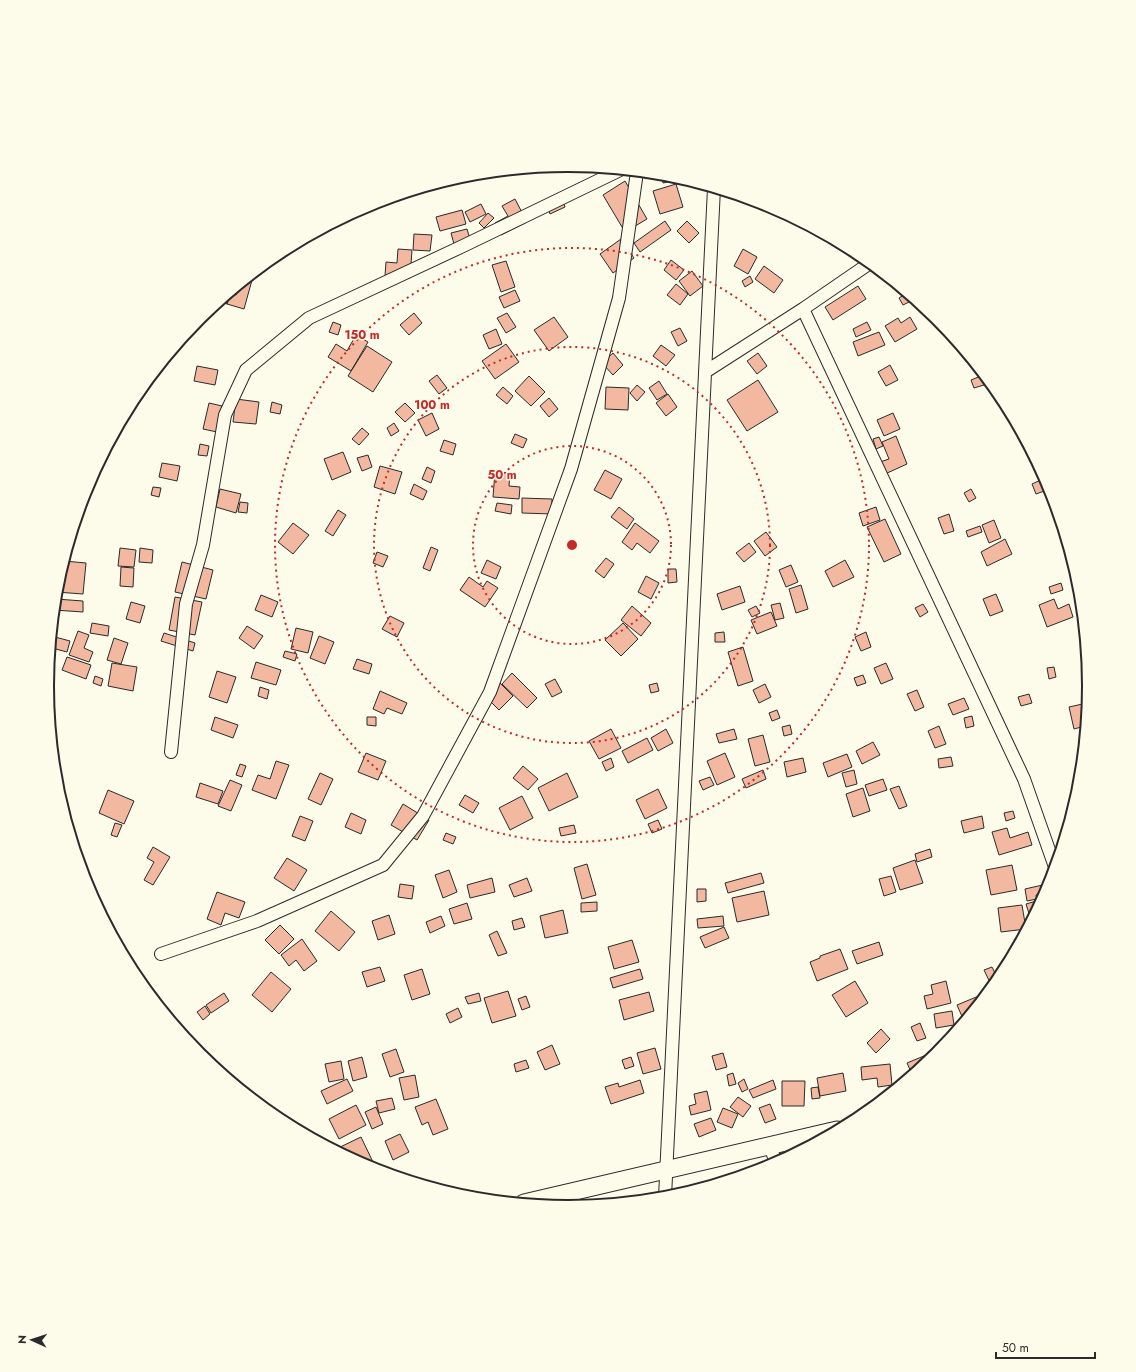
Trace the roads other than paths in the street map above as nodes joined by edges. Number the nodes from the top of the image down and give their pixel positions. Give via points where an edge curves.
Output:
1 (612, 174) edge
2 (636, 176) edge
3 (714, 194) edge
4 (865, 267) edge
5 (803, 309) junction
6 (705, 372) junction
7 (171, 752) dead end
8 (1052, 859) edge
9 (161, 954) dead end
10 (819, 1134) edge
11 (770, 1146) junction
12 (774, 1157) edge
13 (667, 1170) junction
14 (665, 1190) edge
15 (541, 1199) edge

1 - 7 street via 309,318 246,370 225,415 203,545 186,604
2 - 9 street via 619,298 571,469 490,692 423,816 383,865 256,920
3 - 6 street
4 - 5 street
5 - 6 street
5 - 8 street via 1024,779
6 - 13 street
10 - 11 street
11 - 12 street
11 - 13 street
13 - 14 street
13 - 15 street

